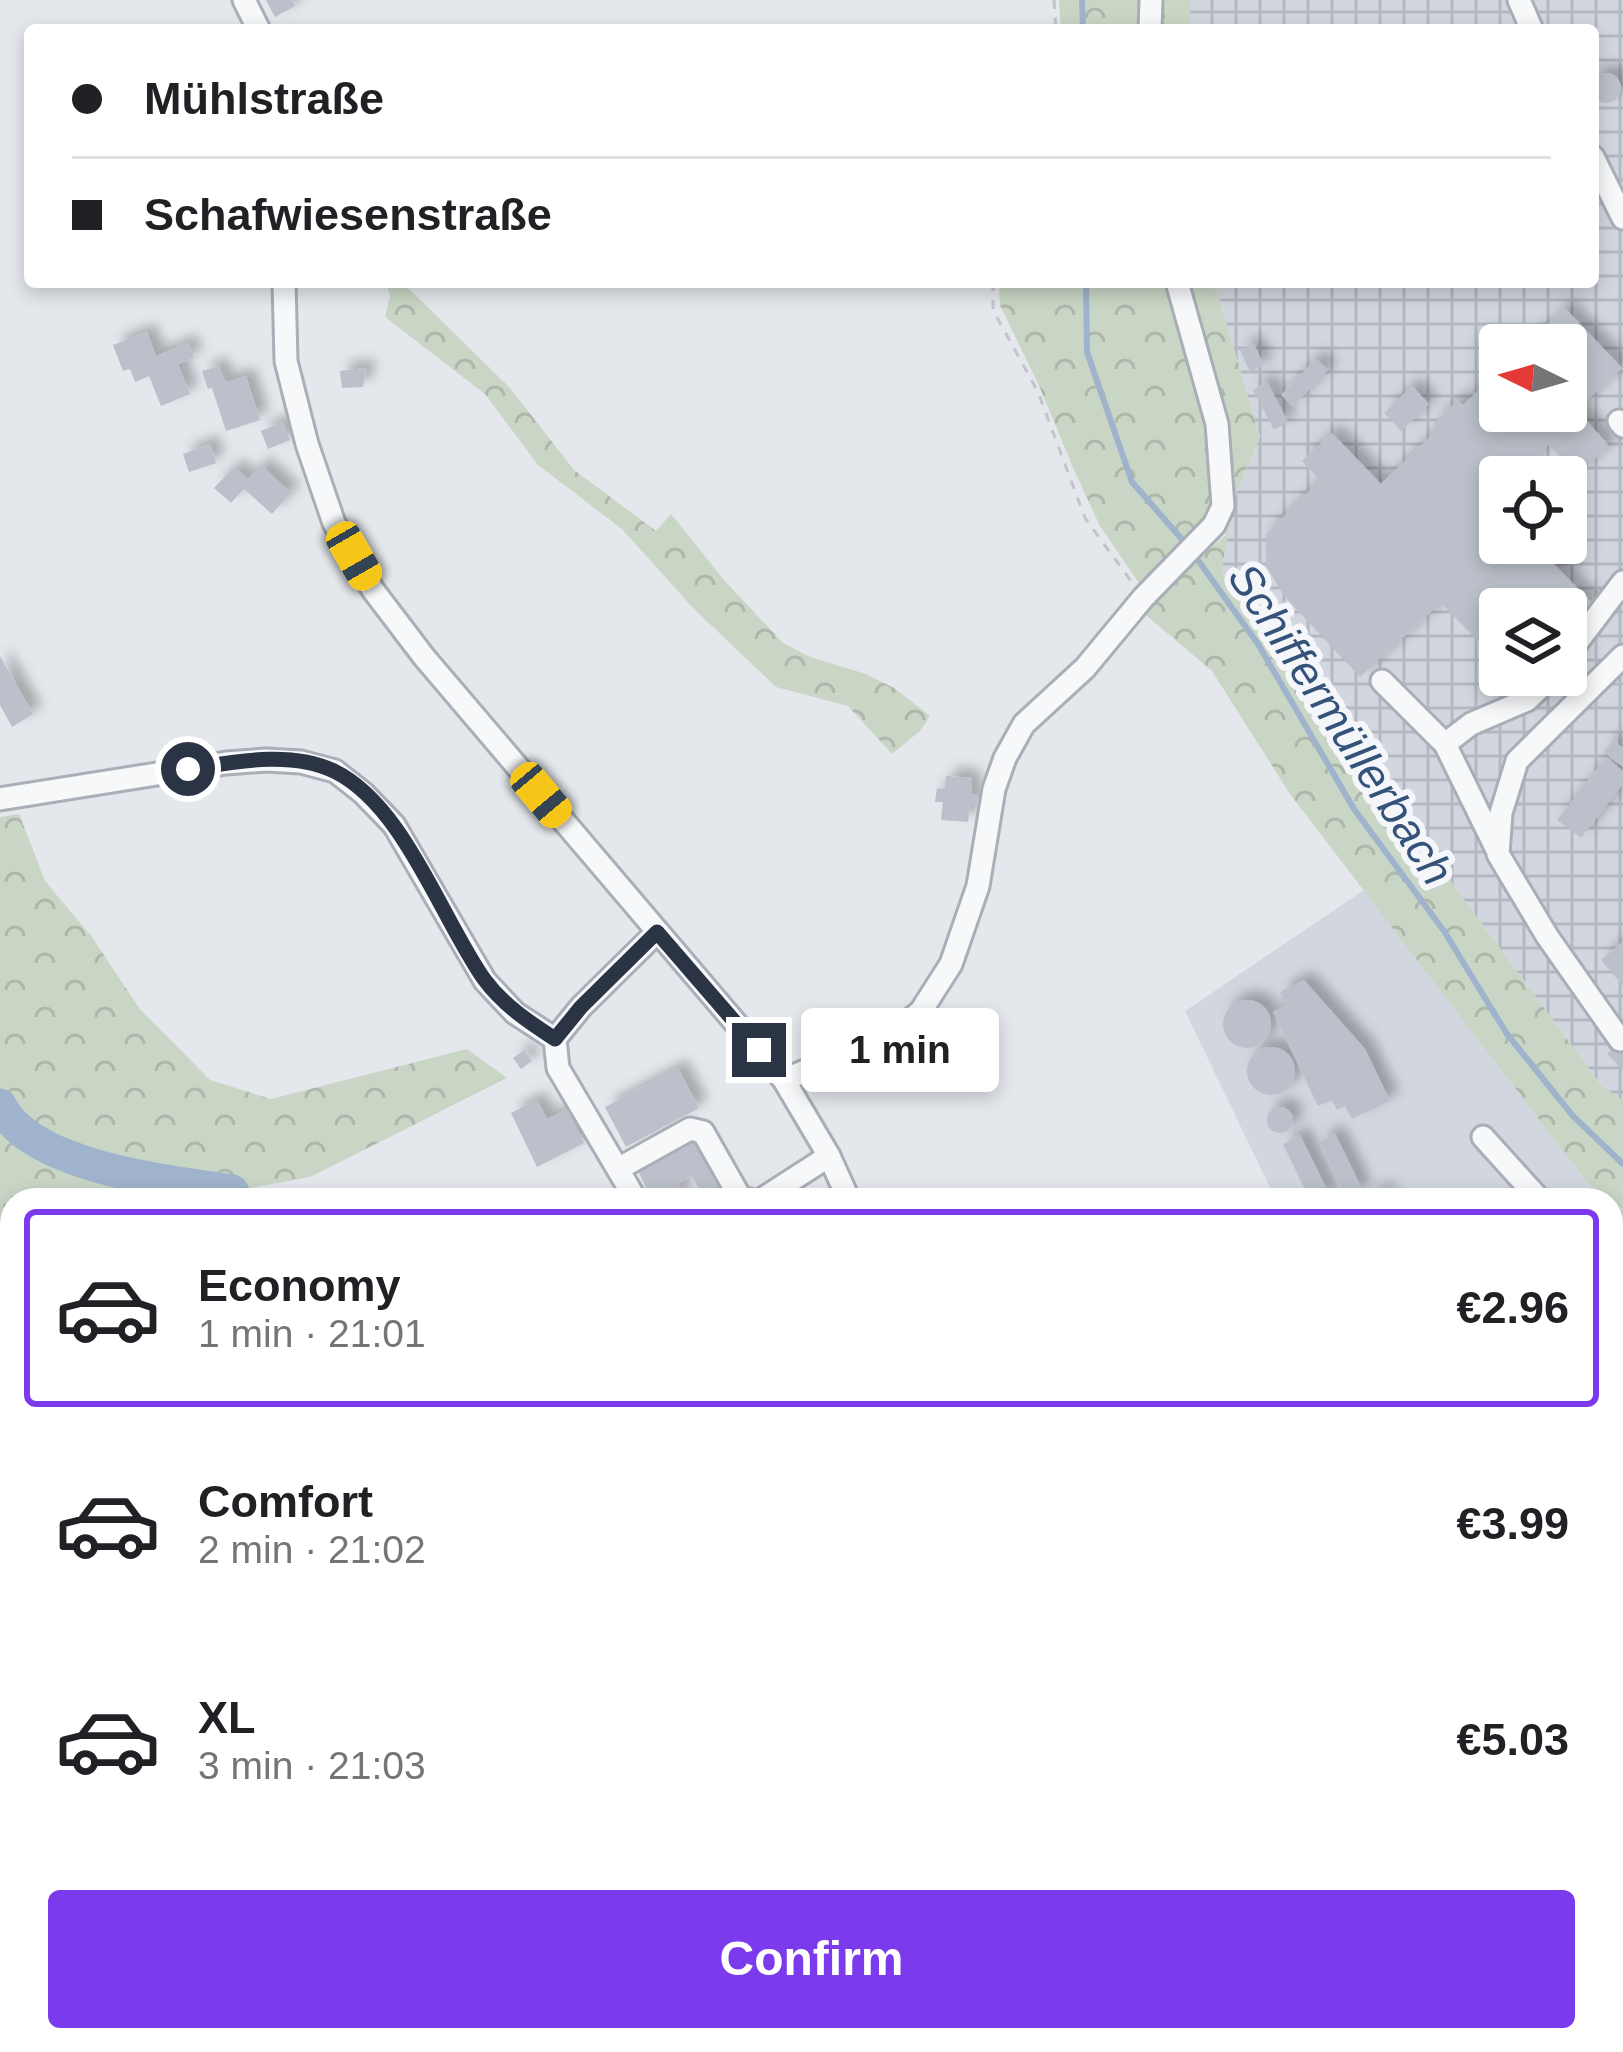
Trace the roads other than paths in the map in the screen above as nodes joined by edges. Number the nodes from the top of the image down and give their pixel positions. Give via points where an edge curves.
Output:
1 (1599, 169) edge
2 (1622, 214) edge
3 (284, 288) edge
4 (1179, 288) edge
5 (1623, 582) edge
6 (1587, 629) edge
7 (1623, 656) edge
8 (1382, 681) dead end
9 (1531, 696) edge
10 (1445, 744) junction
11 (0, 799) edge
12 (1498, 854) junction
13 (657, 932) junction
14 (555, 1039) junction
15 (1620, 1040) edge
16 (784, 1080) junction
17 (1483, 1137) dead end
18 (829, 1156) junction
19 (618, 1169) junction
20 (629, 1188) edge
21 (735, 1188) edge
22 (780, 1188) edge
23 (844, 1188) edge
24 (1529, 1188) edge

1 - 2 street
3 - 13 street via 286,361 334,523 424,657
4 - 16 street via 1217,424 1223,506 1206,536 1024,724 994,789 978,886 951,964 921,1011 895,1033
5 - 6 street
7 - 12 street via 1517,761
8 - 10 street
9 - 10 street
10 - 12 street
11 - 14 street via 266,760 334,771 394,825 485,981
12 - 15 street
13 - 14 street
13 - 16 street
14 - 19 street via 558,1068
16 - 18 street
17 - 24 street
18 - 22 street
18 - 23 street
19 - 20 street
19 - 21 street via 690,1129 703,1132

